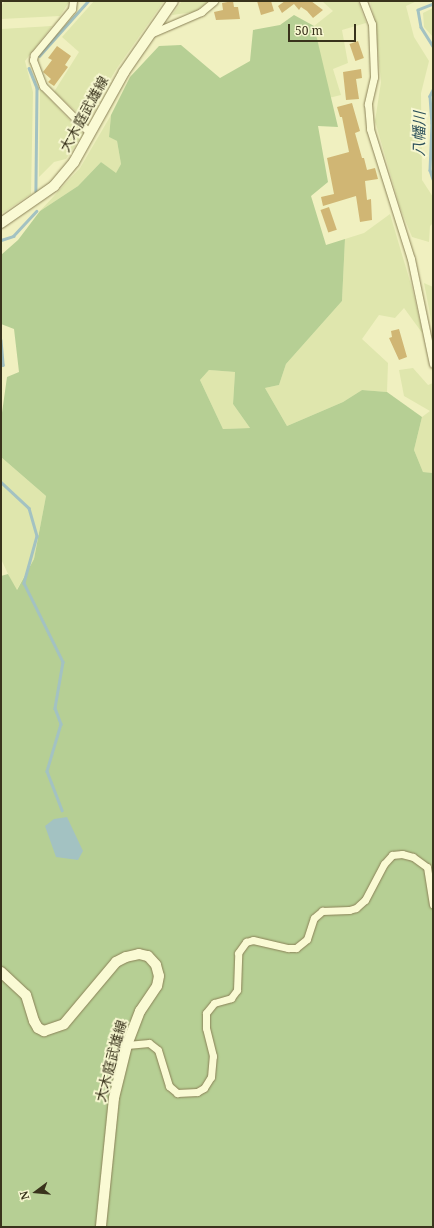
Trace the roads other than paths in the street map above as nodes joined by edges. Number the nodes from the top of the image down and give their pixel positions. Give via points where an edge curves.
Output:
1 (74, 1) edge
2 (173, 1) edge
3 (214, 1) edge
4 (363, 1) edge
5 (150, 34) junction
6 (90, 133) junction
7 (1, 223) edge
8 (433, 364) edge
9 (433, 905) edge
10 (1, 972) edge
11 (127, 1045) junction
12 (101, 1227) edge

1 - 6 street via 72,8 34,55 33,60 43,86
2 - 5 main road, 大木庭武雄線
3 - 5 street via 201,12
4 - 8 street via 372,24 374,78 368,104 370,129 411,259
5 - 6 main road, 大木庭武雄線 via 124,72
6 - 7 main road, 大木庭武雄線 via 74,162 54,186
9 - 11 street via 427,867 413,857 392,855 384,864 364,900 356,908 322,911 314,918 308,939 296,948 253,940 246,942 238,953 237,990 231,998 214,1004 206,1013 206,1028 213,1056 211,1077 204,1088 197,1092 177,1093 170,1086 158,1050 149,1043
10 - 11 main road, 大木庭武雄線 via 26,995 34,1021 38,1028 44,1030 64,1024 116,962 139,954 148,956 156,965 159,976 157,986 140,1011
11 - 12 main road, 大木庭武雄線 via 114,1098

